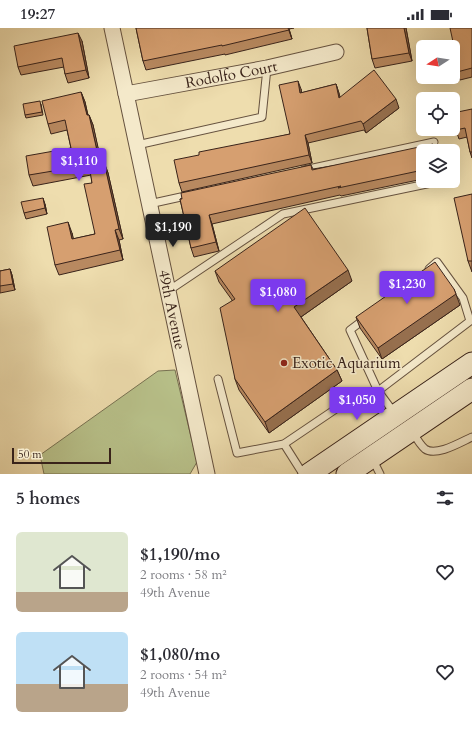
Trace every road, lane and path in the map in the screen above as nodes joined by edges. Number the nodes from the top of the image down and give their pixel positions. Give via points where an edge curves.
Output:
1 (112, 28) edge
2 (336, 52) dead end
3 (267, 68) junction
4 (126, 94) junction
5 (434, 142) dead end
6 (137, 145) junction
7 (296, 172) edge
8 (416, 186) edge
9 (196, 194) edge
10 (150, 204) junction
11 (425, 272) edge
12 (168, 291) junction
13 (375, 311) edge
14 (472, 363) edge
15 (218, 379) dead end
16 (472, 389) edge
17 (378, 391) junction
18 (352, 398) dead end
19 (403, 423) junction
20 (472, 437) edge
21 (284, 444) junction
22 (376, 466) edge
23 (208, 474) edge
24 (303, 474) edge
25 (309, 474) edge
26 (347, 474) edge

1 - 4 street, 49th Avenue
2 - 3 street, Rodolfo Court
3 - 4 street, Rodolfo Court
3 - 6 lane via 262,117
4 - 6 street, 49th Avenue
5 - 7 lane
6 - 10 street, 49th Avenue
8 - 12 lane via 283,214
9 - 10 lane
10 - 12 street, 49th Avenue
11 - 17 lane via 437,262 463,298 470,321
12 - 23 street, 49th Avenue
13 - 17 lane via 350,330
14 - 19 main road via 424,396
15 - 21 lane via 237,453
16 - 19 main road
17 - 19 lane
18 - 21 lane
19 - 20 lane via 424,448 431,451 444,449
19 - 22 main road
19 - 25 main road
19 - 26 main road via 355,456 350,462
21 - 24 lane
22 - 26 main road

